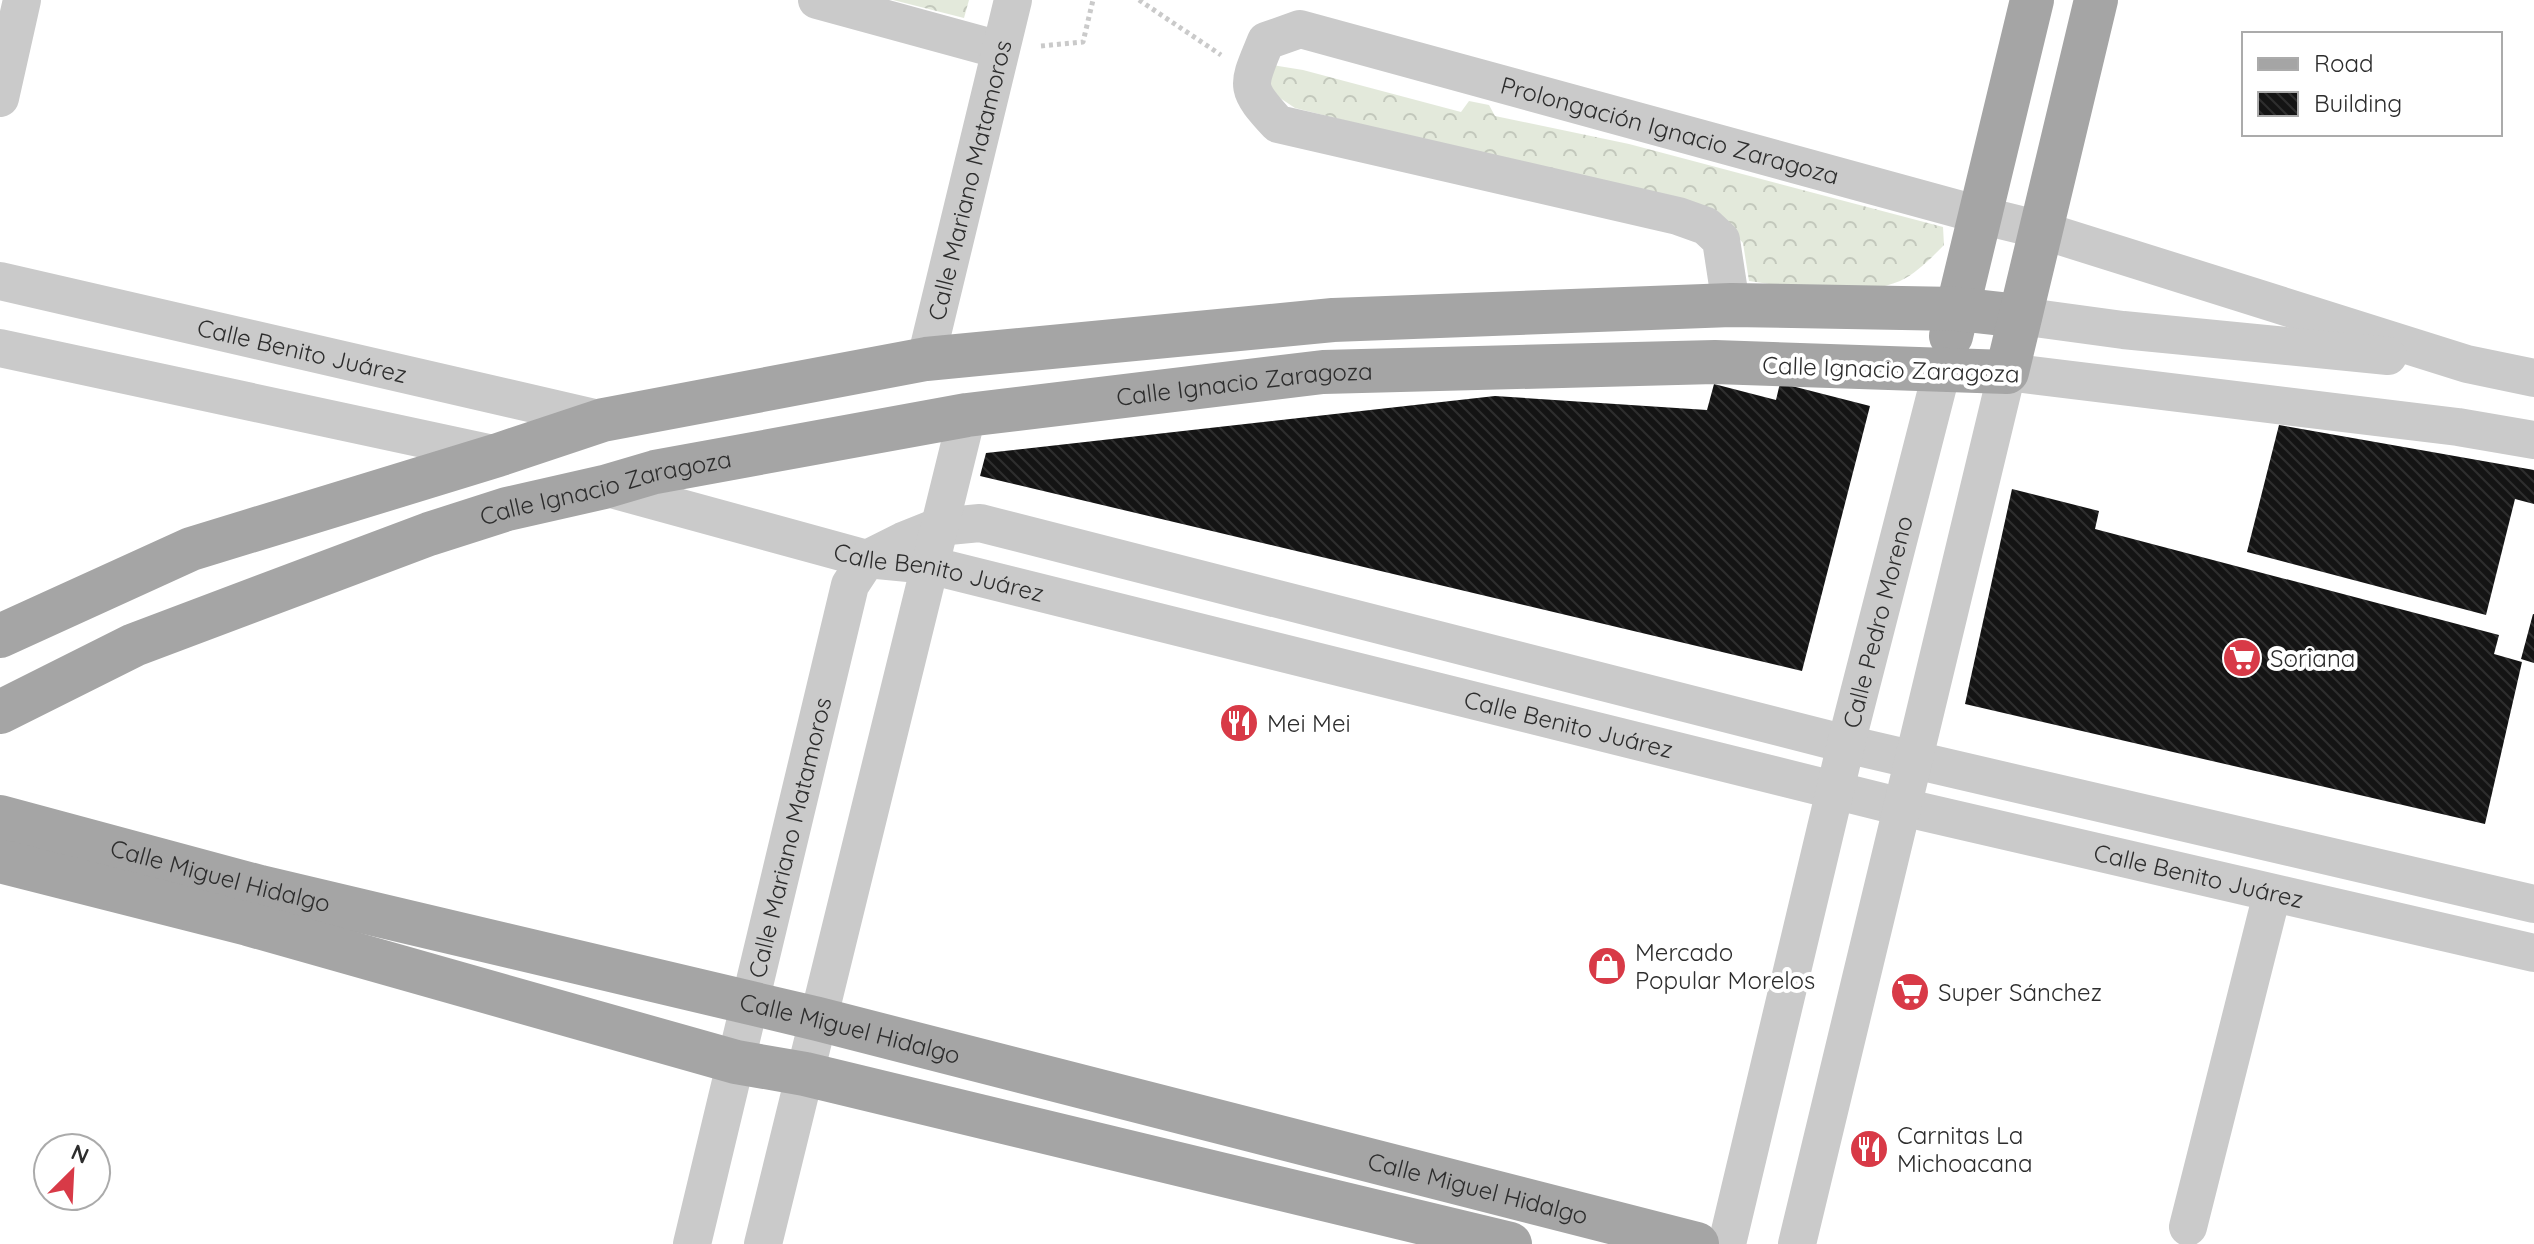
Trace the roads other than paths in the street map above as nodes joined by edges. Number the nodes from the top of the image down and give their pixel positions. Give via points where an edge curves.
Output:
1 (22, 0) edge
2 (817, 0) edge
3 (1013, 0) edge
4 (2032, 0) edge
5 (2096, 0) edge
6 (1000, 50) junction
7 (0, 98) edge
8 (1980, 215) junction
9 (2041, 230) junction
10 (0, 281) edge
11 (1731, 305) junction
12 (1957, 309) junction
13 (2020, 316) junction
14 (0, 348) edge
15 (926, 359) junction
16 (2467, 364) junction
17 (1942, 370) junction
18 (2007, 372) junction
19 (2534, 378) edge
20 (967, 415) junction
21 (603, 420) junction
22 (2534, 440) edge
23 (498, 455) junction
24 (604, 487) junction
25 (938, 527) junction
26 (867, 559) junction
27 (929, 565) junction
28 (0, 636) edge
29 (0, 712) edge
30 (1846, 744) junction
31 (1913, 760) junction
32 (1835, 790) junction
33 (1902, 807) junction
34 (0, 817) edge
35 (0, 861) edge
36 (2272, 894) junction
37 (2534, 904) edge
38 (2534, 953) edge
39 (750, 1004) junction
40 (818, 1019) junction
41 (736, 1062) junction
42 (805, 1074) junction
43 (2188, 1227) dead end
44 (692, 1244) edge
45 (763, 1244) edge
46 (1510, 1244) edge
47 (1697, 1244) edge
48 (1727, 1244) edge
49 (1797, 1244) edge

1 - 7 street
2 - 6 street
3 - 6 street, Calle Mariano Matamoros
4 - 8 main road, Calle Pedro Moreno
5 - 9 main road
6 - 15 street, Calle Mariano Matamoros
8 - 9 street, Prolongación Ignacio Zaragoza
8 - 11 street, Prolongación Ignacio Zaragoza via 1300,29 1266,41 1252,76 1254,98 1278,124 1706,226 1721,240
8 - 12 main road, Calle Pedro Moreno
9 - 13 main road
9 - 16 street
10 - 21 street, Calle Benito Juárez
11 - 12 main road
11 - 15 main road via 1333,320
12 - 13 main road
12 - 17 main road, Calle Pedro Moreno
13 - 16 street
13 - 18 main road
14 - 23 street
15 - 21 main road
16 - 19 street
17 - 18 main road, Calle Ignacio Zaragoza
17 - 20 main road, Calle Ignacio Zaragoza via 1715,362 1323,372
17 - 30 street, Calle Pedro Moreno
18 - 22 street, Calle Ignacio Zaragoza
18 - 31 street
20 - 24 main road, Calle Ignacio Zaragoza via 655,472
20 - 25 street
21 - 23 main road
23 - 28 main road via 191,549
24 - 26 street, Calle Benito Juárez
24 - 29 main road, Calle Ignacio Zaragoza via 507,509 414,540 134,645
25 - 26 street
25 - 27 street
25 - 30 street, Calle Benito Juárez via 980,523
26 - 27 street, Calle Benito Juárez
26 - 39 street, Calle Mariano Matamoros via 850,585
27 - 32 street, Calle Benito Juárez
27 - 40 street
30 - 31 street, Calle Benito Juárez
30 - 32 street, Calle Pedro Moreno
31 - 33 street
31 - 37 street, Calle Benito Juárez
32 - 33 street, Calle Benito Juárez
32 - 48 street, Calle Pedro Moreno
33 - 36 street, Calle Benito Juárez
33 - 49 street
34 - 39 main road, Calle Miguel Hidalgo via 260,887
35 - 41 main road, Calle Miguel Hidalgo via 248,924
36 - 38 street, Calle Benito Juárez
36 - 43 street
39 - 40 main road, Calle Miguel Hidalgo
39 - 41 street, Calle Mariano Matamoros
40 - 42 street
40 - 47 main road, Calle Miguel Hidalgo
41 - 42 main road, Calle Miguel Hidalgo
41 - 44 street, Calle Mariano Matamoros
42 - 45 street
42 - 46 main road, Calle Miguel Hidalgo

